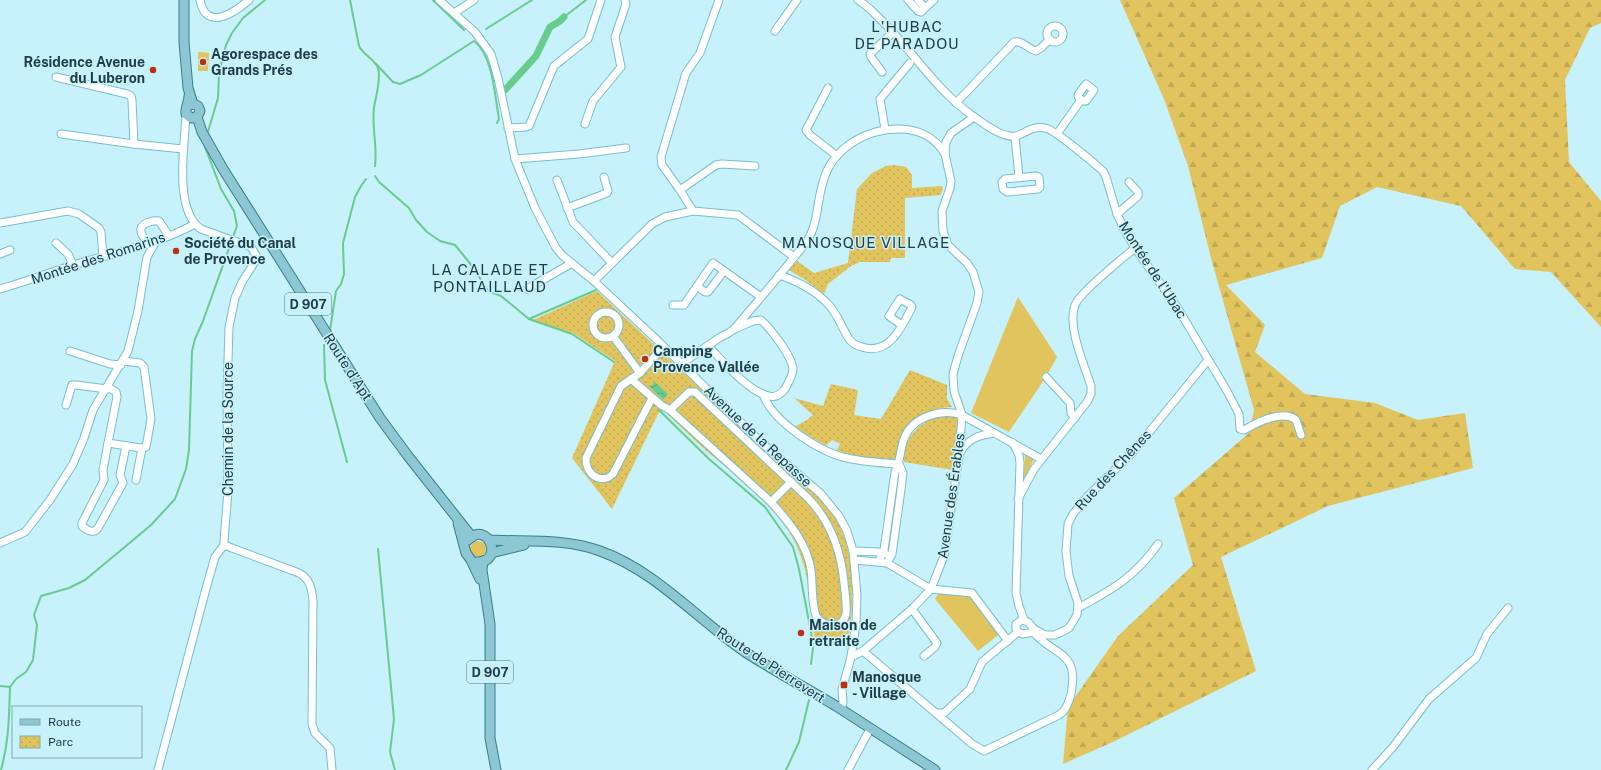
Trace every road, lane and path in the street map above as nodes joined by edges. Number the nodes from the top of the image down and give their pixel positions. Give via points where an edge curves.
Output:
1 (184, 0) edge
2 (200, 0) edge
3 (249, 0) edge
4 (439, 0) edge
5 (474, 0) edge
6 (601, 0) edge
7 (719, 0) edge
8 (796, 0) edge
9 (859, 0) edge
10 (908, 0) edge
11 (918, 0) edge
12 (934, 0) edge
13 (626, 1) edge
14 (925, 8) junction
15 (454, 13) junction
16 (775, 30) dead end
17 (893, 32) junction
18 (1050, 39) dead end
19 (910, 63) dead end
20 (882, 72) dead end
21 (56, 77) dead end
22 (828, 88) dead end
23 (1081, 100) dead end
24 (956, 103) junction
25 (190, 112) junction
26 (974, 117) junction
27 (585, 124) dead end
28 (508, 128) junction
29 (885, 129) junction
30 (951, 133) junction
31 (61, 134) dead end
32 (1057, 134) junction
33 (1015, 137) junction
34 (931, 138) junction
35 (134, 144) junction
36 (626, 148) dead end
37 (183, 150) junction
38 (945, 154) junction
39 (837, 156) junction
40 (515, 159) junction
41 (755, 166) dead end
42 (1019, 177) junction
43 (604, 178) dead end
44 (557, 180) dead end
45 (1129, 182) dead end
46 (680, 190) junction
47 (567, 208) junction
48 (692, 211) junction
49 (1117, 214) junction
50 (0, 223) edge
51 (195, 224) junction
52 (169, 236) junction
53 (156, 241) junction
54 (56, 243) dead end
55 (148, 244) junction
56 (1135, 248) junction
57 (10, 250) dead end
58 (0, 254) edge
59 (103, 257) junction
60 (794, 257) junction
61 (572, 263) junction
62 (612, 263) junction
63 (73, 265) junction
64 (724, 271) junction
65 (779, 275) junction
66 (594, 281) junction
67 (697, 286) junction
68 (0, 289) edge
69 (527, 289) dead end
70 (760, 297) junction
71 (673, 305) dead end
72 (901, 326) dead end
73 (733, 330) junction
74 (614, 336) dead end
75 (663, 346) junction
76 (708, 346) junction
77 (70, 351) dead end
78 (1208, 360) junction
79 (122, 363) junction
80 (681, 364) junction
81 (640, 373) junction
82 (1046, 377) dead end
83 (631, 380) junction
84 (107, 388) junction
85 (763, 394) junction
86 (652, 398) junction
87 (66, 405) dead end
88 (670, 410) junction
89 (962, 415) junction
90 (1075, 418) junction
91 (994, 433) junction
92 (1301, 435) dead end
93 (108, 442) junction
94 (1013, 443) junction
95 (126, 446) junction
96 (142, 448) junction
97 (959, 456) junction
98 (1041, 459) junction
99 (899, 464) junction
100 (136, 480) dead end
101 (1020, 480) junction
102 (1028, 481) junction
103 (791, 482) junction
104 (1018, 499) junction
105 (771, 502) junction
106 (457, 518) junction
107 (472, 537) junction
108 (489, 540) junction
109 (542, 542) junction
110 (0, 543) edge
111 (1158, 544) dead end
112 (224, 545) junction
113 (465, 549) junction
114 (853, 551) junction
115 (883, 552) junction
116 (491, 553) junction
117 (471, 560) junction
118 (855, 560) junction
119 (879, 561) junction
120 (483, 562) junction
121 (890, 562) junction
122 (484, 587) junction
123 (932, 589) junction
124 (1078, 608) junction
125 (1508, 608) dead end
126 (912, 609) junction
127 (1024, 620) junction
128 (1033, 630) junction
129 (1018, 632) junction
130 (1008, 641) junction
131 (863, 651) junction
132 (924, 656) dead end
133 (851, 657) junction
134 (839, 705) junction
135 (937, 713) junction
136 (870, 729) junction
137 (158, 770) edge
138 (332, 770) edge
139 (496, 770) edge
140 (848, 770) edge
141 (935, 770) edge
142 (1372, 770) edge

1 - 25 main road via 184,42
2 - 3 street via 204,13 216,18 229,15
4 - 15 street, Avenue de la Repasse
5 - 15 street
6 - 28 street via 588,40 554,66 529,126
7 - 46 street via 700,53 686,73 661,157 662,165
8 - 16 street
9 - 17 street
10 - 14 street via 918,11 921,12
11 - 14 street
12 - 14 street
13 - 27 street via 615,37 621,69 593,100
15 - 28 street, Avenue de la Repasse via 475,32 491,54
17 - 20 street via 870,54
17 - 24 street
18 - 24 street via 1036,51 1020,41 1014,42
19 - 29 street via 880,99
21 - 35 street via 130,95
22 - 39 street via 806,130
23 - 32 street
24 - 26 street
25 - 37 street
25 - 106 main road, Route d'Apt / D 907 via 380,418
26 - 30 street
26 - 33 street via 1004,135
28 - 40 street, Avenue de la Repasse
29 - 34 street via 914,130
29 - 39 street via 858,139
30 - 34 street
30 - 38 street via 946,142
31 - 35 street
32 - 33 street, Montée de l'Ubac via 1047,128 1036,128
32 - 49 street, Montée de l'Ubac via 1104,173
33 - 42 street
34 - 38 street
35 - 37 street
36 - 40 street
37 - 51 street via 184,189 188,210
38 - 89 street via 950,185 942,211 942,231 948,245 973,272 978,289 977,303 953,374 954,391
39 - 60 street via 822,182 812,232
40 - 61 street, Avenue de la Repasse via 548,236
41 - 46 street via 716,165
42 - 42 street via 1004,180 1004,191 1040,187 1038,176
43 - 47 street via 607,193
44 - 47 street
45 - 49 street via 1138,192 1138,196
46 - 48 street
47 - 62 street via 573,222
48 - 60 street via 738,215
48 - 62 street via 665,217 652,224
49 - 56 street, Montée de l'Ubac
50 - 59 street via 63,212 76,213 99,228
51 - 52 street, Montée des Romarins
51 - 112 street, Chemin de la Source via 217,236 246,245 253,249 255,258 237,292 229,327 228,491
52 - 53 street, Montée des Romarins
52 - 55 street via 159,221 145,224 141,232
53 - 55 street, Montée des Romarins
53 - 79 street via 147,257 132,340
54 - 63 street via 68,254
55 - 59 street, Montée des Romarins
56 - 78 street, Montée de l'Ubac via 1177,307
56 - 90 street via 1083,294 1075,305 1074,327 1092,391
57 - 58 street
59 - 63 street, Montée des Romarins
60 - 65 street
61 - 66 street, Avenue de la Repasse
61 - 69 street
62 - 66 street
63 - 68 street, Montée des Romarins
64 - 67 street via 708,292
64 - 67 street via 713,263
64 - 70 street
65 - 70 street
65 - 72 street via 805,286 826,302 850,340 857,346 880,348 891,341
66 - 75 street, Avenue de la Repasse
67 - 71 street via 683,305
70 - 73 street
73 - 76 street
73 - 85 street via 761,320 791,361 792,374 782,392 774,396
74 - 81 street
75 - 80 street, Avenue de la Repasse
75 - 81 street
76 - 80 street
76 - 85 street via 749,386
77 - 79 street via 110,364
78 - 92 street, Montée de l'Ubac via 1238,411 1238,427 1241,430 1267,419 1287,416 1296,420
78 - 124 street, Rue des Chênes via 1133,452 1081,503 1071,517 1066,541 1067,564
79 - 84 street
79 - 96 street via 140,363 144,369 151,419 147,445
80 - 114 street, Avenue de la Repasse via 762,443 826,499 843,524
81 - 83 street
82 - 90 street via 1070,403 1071,413
83 - 86 street
83 - 86 street via 621,386 586,458 587,467 594,476 604,478 613,474
84 - 87 street via 72,385
84 - 93 street via 116,392 117,397
84 - 110 street via 92,413 73,464 57,490 25,532
85 - 99 street via 773,412 793,432 842,457
86 - 88 street
88 - 103 street via 689,392 695,392
88 - 105 street
89 - 91 street
89 - 97 street, Avenue des Érables
89 - 99 street via 940,412 918,421 903,440
90 - 98 street
91 - 94 street
91 - 97 street via 970,440
93 - 95 street
93 - 95 street via 104,480 82,523 84,528 92,532 98,528 123,483 120,474
94 - 98 street
94 - 101 street via 1020,458
95 - 96 street
96 - 100 street
97 - 123 street, Avenue des Érables via 944,556
98 - 102 street
99 - 115 street via 895,472
99 - 121 street via 903,475
101 - 102 street
101 - 104 street
102 - 104 street
103 - 105 street
103 - 105 street via 818,509 837,545 846,598 845,617 839,624 825,625 816,616 811,570 804,550 791,525
104 - 127 street via 1016,589
106 - 107 main road, Route d'Apt / D 907
106 - 113 main road, Route d'Apt / D 907
107 - 108 main road via 483,535
107 - 113 main road
108 - 109 main road, Route de Pierrevert
108 - 116 main road
109 - 116 main road, Route de Pierrevert
109 - 134 main road, Route de Pierrevert via 580,546 628,563 659,583 720,634 746,652
111 - 124 street via 1126,580
112 - 137 street, Chemin de la Source via 215,557 206,585
112 - 138 street via 299,573 311,586 312,724 315,733 330,748
113 - 117 main road
114 - 115 street
114 - 118 street, Avenue de la Repasse
115 - 119 street
115 - 121 street
116 - 120 main road
117 - 120 main road
117 - 122 main road, D 907
118 - 119 street
118 - 133 street, Avenue de la Repasse via 857,609
119 - 121 street
120 - 122 main road, D 907
121 - 123 street
122 - 139 main road, D 907 via 490,624 490,738
123 - 126 street, Avenue des Érables
123 - 130 street via 972,593
124 - 128 street via 1073,623 1061,633 1048,635
125 - 142 street via 1487,634 1476,658 1429,699
126 - 131 street, Avenue des Érables
126 - 132 street via 937,643
127 - 128 street
127 - 129 street via 1016,624
128 - 129 street via 1023,634
128 - 135 street via 1039,639 1067,660 1072,669 1070,696 1062,714 984,751
129 - 130 street
130 - 135 street via 981,663 969,691 944,713
131 - 133 street, Avenue des Érables
131 - 135 street
133 - 134 street, Avenue de la Repasse
134 - 136 main road, Route de Pierrevert
136 - 140 street
136 - 141 main road, Route de Pierrevert

